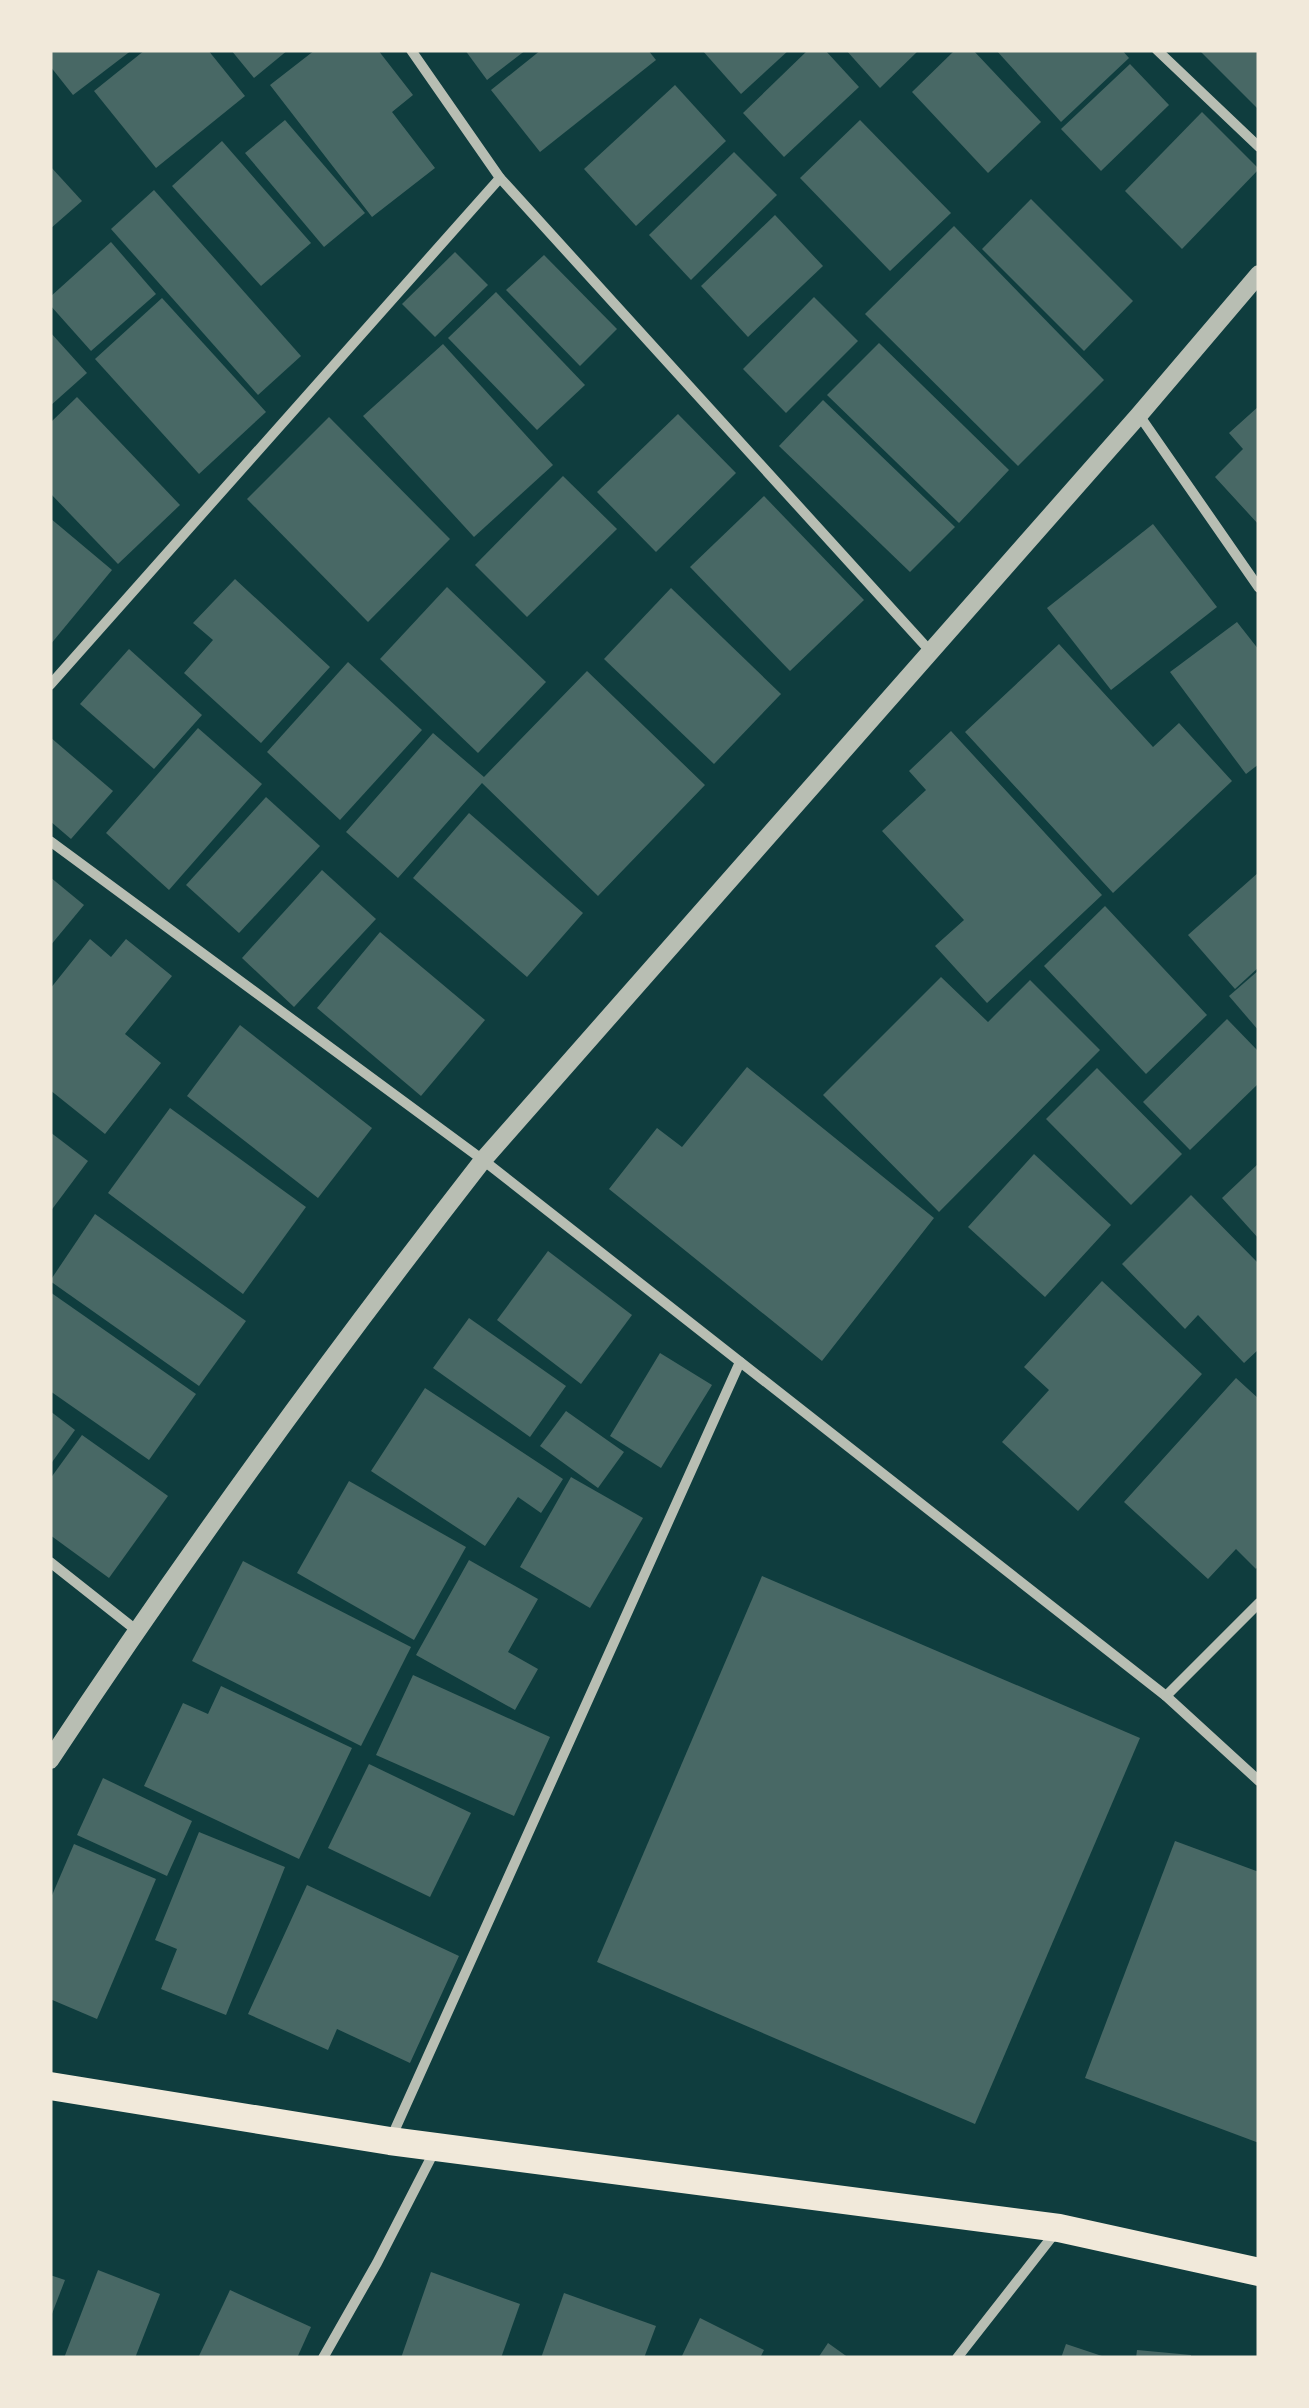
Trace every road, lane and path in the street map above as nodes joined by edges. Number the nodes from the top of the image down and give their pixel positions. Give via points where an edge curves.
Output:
1 (411, 50) edge
2 (1157, 50) edge
3 (1259, 148) edge
4 (500, 178) junction
5 (1259, 274) edge
6 (1139, 415) junction
7 (1259, 588) edge
8 (930, 651) junction
9 (50, 685) edge
10 (50, 841) edge
11 (483, 1160) junction
12 (740, 1362) junction
13 (50, 1562) edge
14 (1259, 1603) edge
15 (136, 1630) junction
16 (1166, 1696) junction
17 (50, 1760) edge
18 (1259, 1781) edge
19 (50, 2086) edge
20 (390, 2141) junction
21 (437, 2146) junction
22 (1059, 2228) junction
23 (1259, 2272) edge
24 (323, 2358) edge
25 (957, 2358) edge

1 - 4 street
2 - 3 street
4 - 8 street
4 - 9 street
5 - 6 street
6 - 7 street
6 - 8 street
8 - 11 street
10 - 11 street
11 - 12 street
11 - 15 street
12 - 16 street
12 - 20 street
13 - 15 street
14 - 16 street
15 - 17 street
16 - 18 street
19 - 20 highway
20 - 21 highway
21 - 22 highway
21 - 24 street
22 - 23 highway
22 - 25 street

